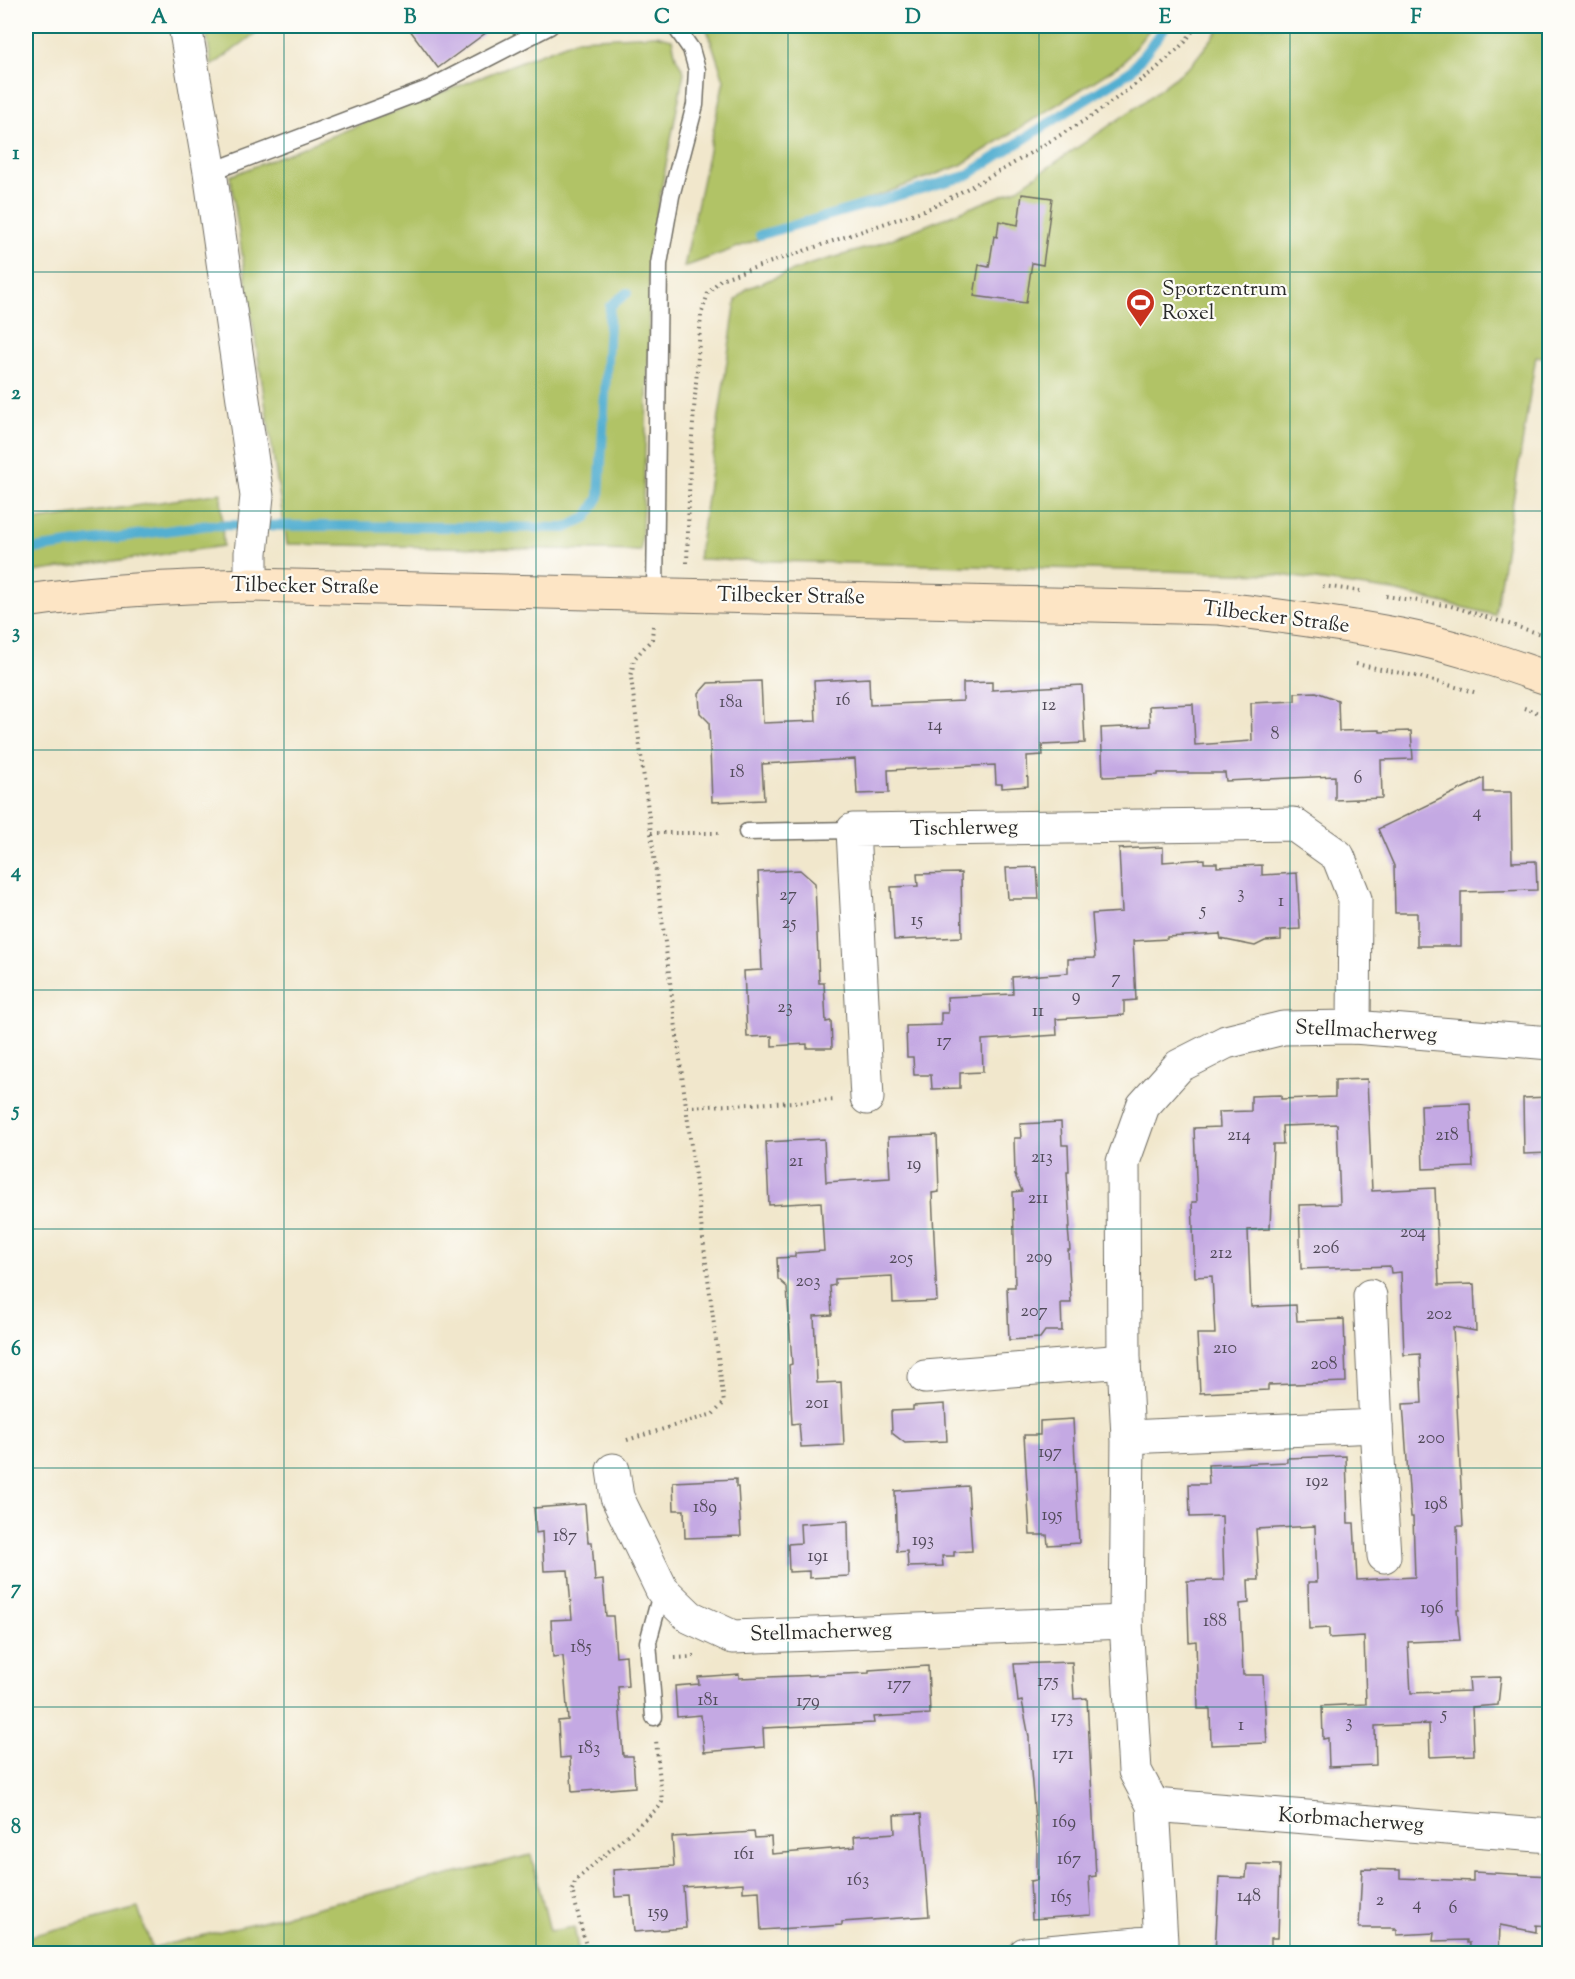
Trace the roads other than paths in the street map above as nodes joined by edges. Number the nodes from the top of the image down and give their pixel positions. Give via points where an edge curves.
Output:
1 (184, 26) edge
2 (550, 26) edge
3 (675, 26) edge
4 (210, 172) junction
5 (251, 585) junction
6 (655, 594) junction
7 (26, 601) edge
8 (1550, 679) edge
9 (853, 830) junction
10 (747, 832) road end
11 (1354, 1027) junction
12 (1550, 1043) edge
13 (867, 1098) road end
14 (1370, 1296) dead end
15 (1124, 1361) junction
16 (925, 1377) dead end
17 (1376, 1426) junction
18 (1128, 1437) junction
19 (613, 1470) road end
20 (1384, 1556) dead end
21 (662, 1590) junction
22 (1126, 1622) junction
23 (654, 1717) road end
24 (1154, 1805) junction
25 (1550, 1836) edge
26 (1138, 1949) edge
27 (1024, 1953) edge

1 - 4 street
2 - 4 lane via 428,89
3 - 6 lane via 691,49 697,70 695,105 671,196 659,264
4 - 5 street via 257,496
5 - 6 main road, Tilbecker Straße
5 - 7 main road, Tilbecker Straße via 81,593
6 - 8 main road, Tilbecker Straße via 1218,608 1402,635
9 - 10 lane
9 - 11 street, Tischlerweg via 1293,824 1338,856 1355,899
9 - 13 street
11 - 12 street, Stellmacherweg
11 - 15 street, Stellmacherweg via 1283,1028 1226,1042 1179,1066 1143,1106 1123,1162
14 - 17 street
15 - 16 street
15 - 18 street, Stellmacherweg
17 - 18 street
17 - 20 street
18 - 22 street, Stellmacherweg
19 - 21 street, Stellmacherweg via 617,1497
21 - 22 street, Stellmacherweg via 690,1617 733,1637
21 - 23 lane via 648,1642
22 - 24 street, Stellmacherweg via 1135,1771
24 - 25 street, Korbmacherweg
24 - 26 street, Stellmacherweg via 1161,1942
26 - 27 street, Stellmacherweg

